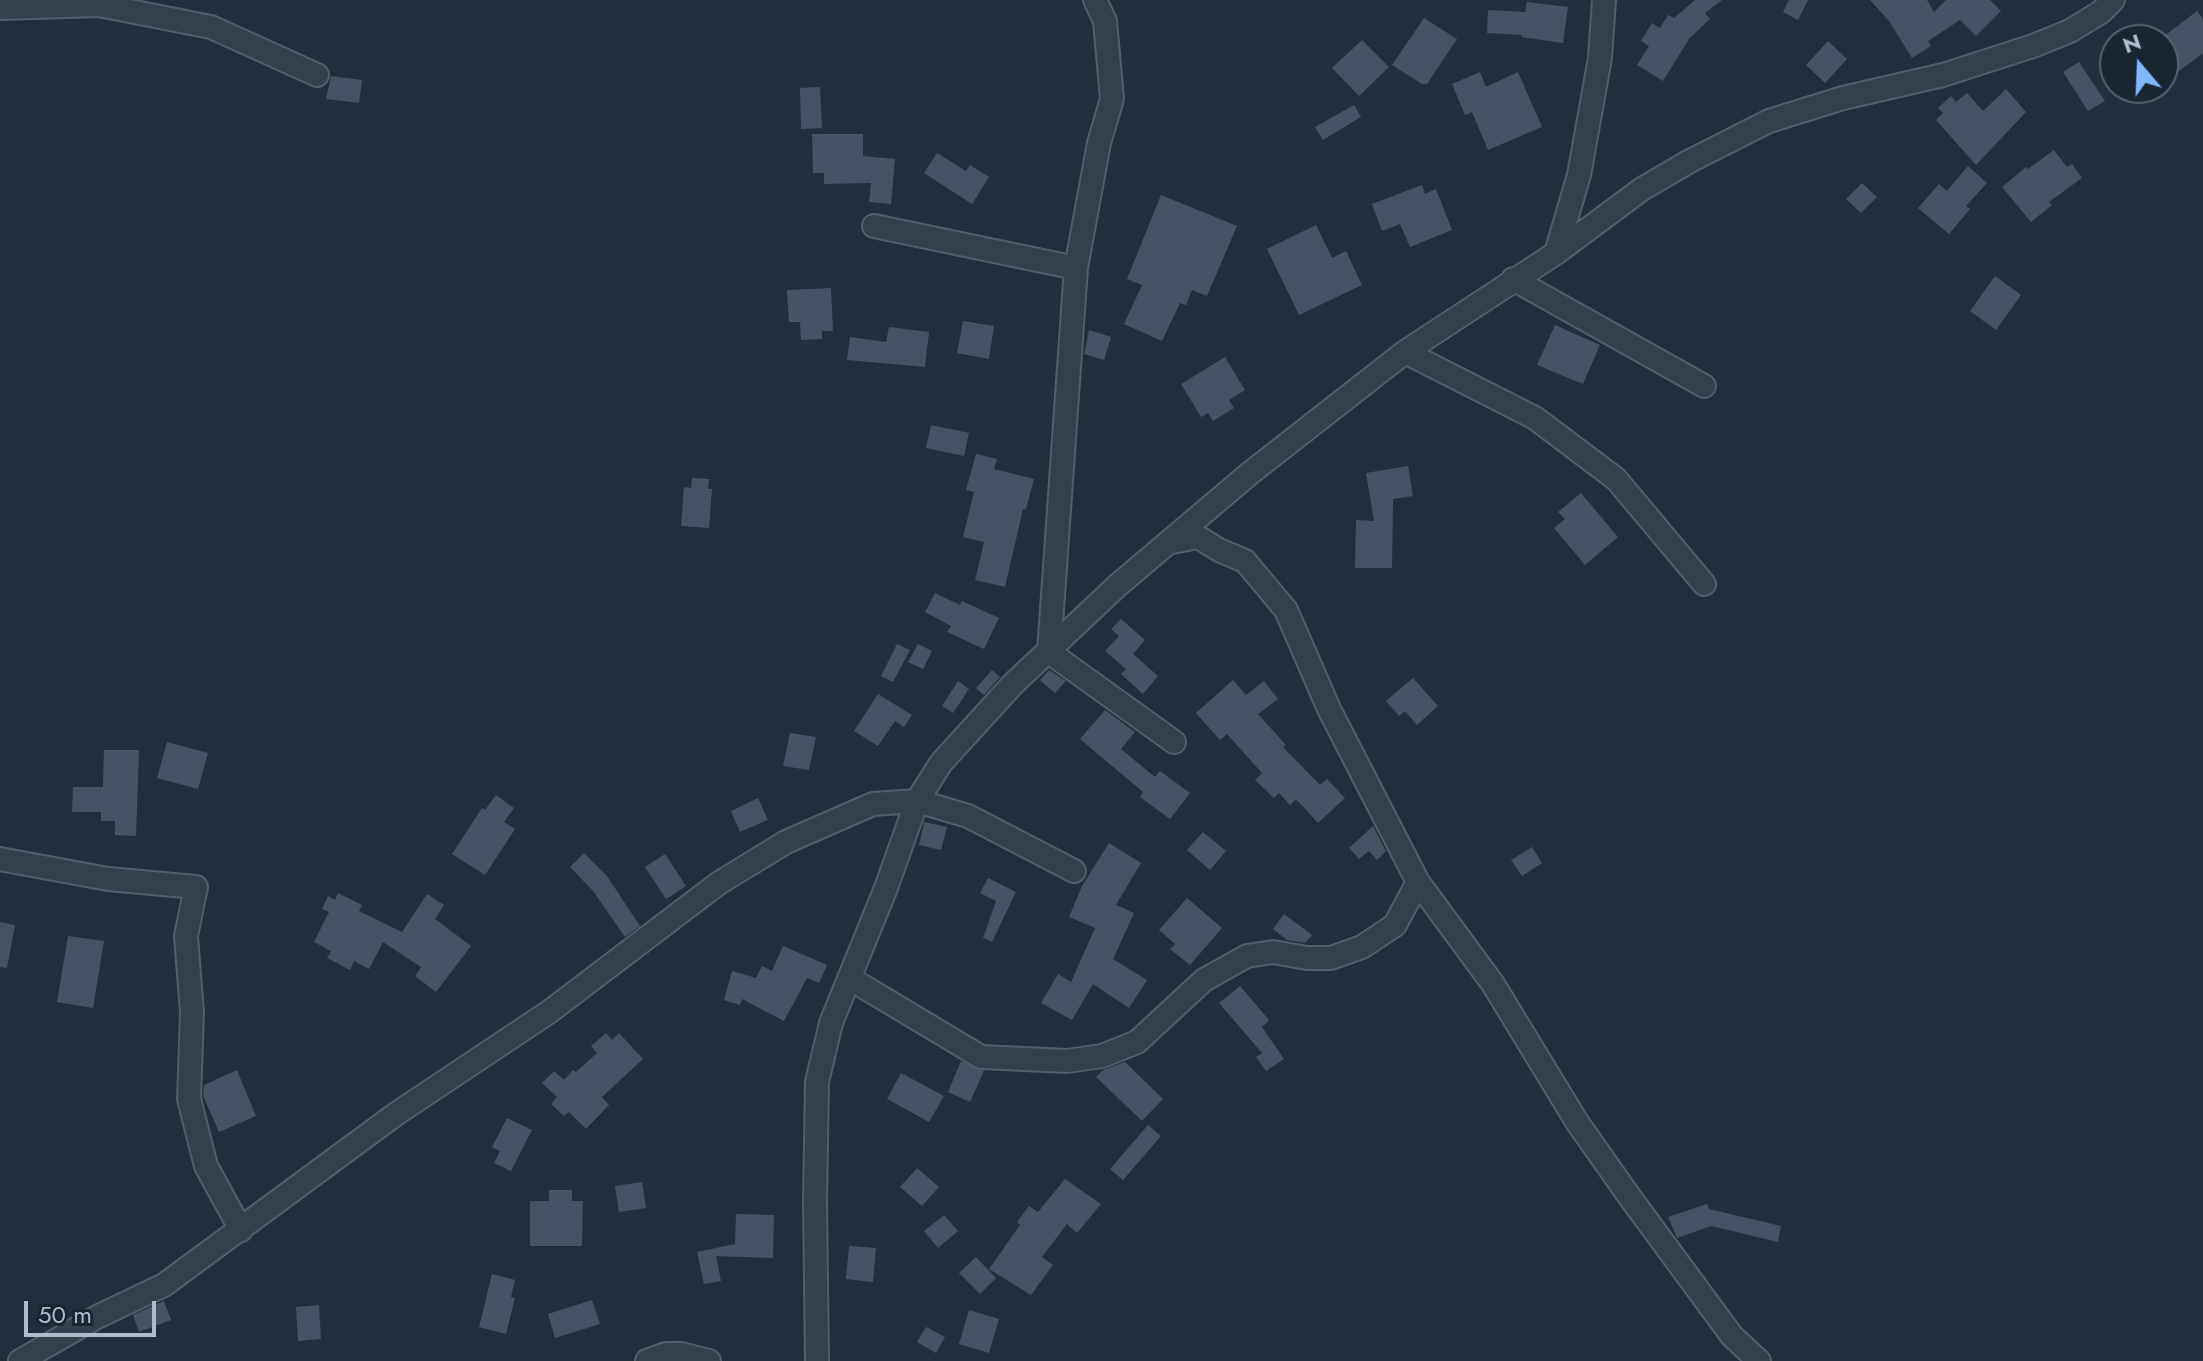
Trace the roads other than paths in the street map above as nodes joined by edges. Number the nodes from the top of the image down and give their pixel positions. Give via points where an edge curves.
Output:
1 (1095, 0) edge
2 (1604, 0) edge
3 (2113, 0) edge
4 (0, 8) edge
5 (317, 75) dead end
6 (874, 226) dead end
7 (1556, 253) junction
8 (1076, 268) junction
9 (1513, 279) junction
10 (1405, 352) junction
11 (1704, 386) dead end
12 (1170, 542) junction
13 (1704, 584) dead end
14 (1049, 652) junction
15 (1174, 742) dead end
16 (917, 801) junction
17 (0, 859) edge
18 (1074, 871) dead end
19 (1418, 882) junction
20 (849, 978) junction
21 (241, 1230) junction
22 (23, 1360) edge
23 (647, 1361) edge
24 (709, 1361) edge
25 (817, 1361) edge
26 (1759, 1361) edge

1 - 8 street via 1105,21 1112,99
2 - 7 street via 1600,58 1579,175
3 - 7 street via 2070,31 2033,46 1769,121 1642,189
4 - 5 street via 99,5 211,27
6 - 8 street
7 - 9 street
8 - 14 street
9 - 10 street
9 - 11 street
10 - 12 street
10 - 13 street via 1535,418 1616,479
12 - 14 street
12 - 19 street via 1198,537 1245,561 1286,610 1329,709
14 - 15 street
14 - 16 street via 941,763
16 - 18 street via 968,816
16 - 20 street
16 - 21 street via 873,804 786,842 719,883 549,1012 396,1114
17 - 21 street via 108,879 196,887 186,936 192,1013 189,1099 206,1166
19 - 20 street via 1395,925 1362,947 1331,958 1273,952 1247,956 1204,980 1137,1042 1102,1056 1067,1061 981,1057
19 - 26 street via 1493,984 1629,1196 1732,1336
20 - 25 street via 817,1082
21 - 22 street via 164,1285
23 - 24 street via 666,1354

